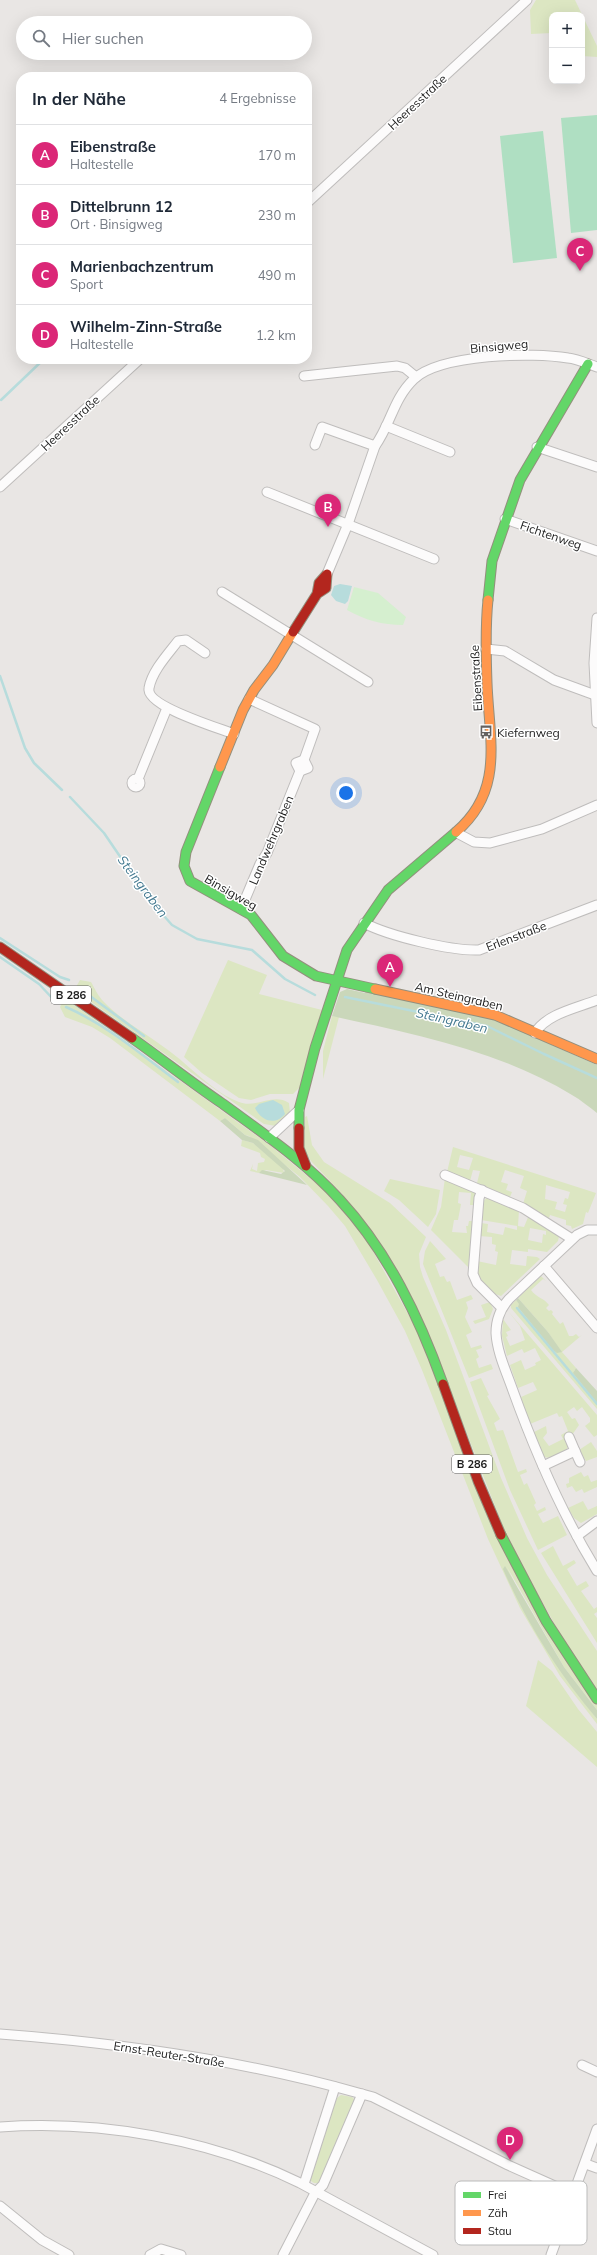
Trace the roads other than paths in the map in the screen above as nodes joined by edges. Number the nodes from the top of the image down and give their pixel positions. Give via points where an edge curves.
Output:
1 (527, 0) edge
2 (312, 198) edge
3 (135, 364) edge
4 (588, 364) junction
5 (597, 367) edge
6 (304, 376) dead end
7 (416, 378) junction
8 (386, 426) junction
9 (315, 445) dead end
10 (375, 446) junction
11 (537, 447) junction
12 (450, 452) dead end
13 (597, 467) edge
14 (0, 487) edge
15 (267, 492) dead end
16 (505, 519) junction
17 (348, 524) junction
18 (597, 551) edge
19 (434, 559) dead end
20 (222, 592) dead end
21 (597, 618) edge
22 (292, 635) junction
23 (486, 649) junction
24 (205, 653) dead end
25 (368, 682) dead end
26 (596, 695) junction
27 (249, 699) junction
28 (167, 708) junction
29 (597, 723) edge
30 (234, 734) junction
31 (138, 779) dead end
32 (597, 805) edge
33 (457, 833) junction
34 (597, 905) edge
35 (241, 909) junction
36 (364, 924) junction
37 (0, 947) edge
38 (336, 981) junction
39 (597, 1000) edge
40 (535, 1033) junction
41 (597, 1059) edge
42 (299, 1110) junction
43 (299, 1128) junction
44 (269, 1138) junction
45 (286, 1142) junction
46 (306, 1167) junction
47 (445, 1175) dead end
48 (482, 1190) junction
49 (597, 1230) edge
50 (572, 1239) junction
51 (544, 1266) junction
52 (502, 1308) junction
53 (597, 1328) edge
54 (569, 1437) dead end
55 (575, 1451) junction
56 (580, 1462) dead end
57 (543, 1466) junction
58 (597, 1521) edge
59 (577, 1536) junction
60 (597, 1571) edge
61 (597, 1699) edge
62 (0, 2034) edge
63 (582, 2065) dead end
64 (597, 2072) edge
65 (335, 2087) junction
66 (362, 2094) junction
67 (0, 2127) edge
68 (597, 2129) edge
69 (586, 2164) junction
70 (597, 2168) edge
71 (545, 2181) edge
72 (580, 2181) edge
73 (304, 2184) junction
74 (316, 2193) junction
75 (0, 2206) edge
76 (555, 2245) edge
77 (69, 2255) edge
78 (150, 2255) edge
79 (181, 2255) edge
80 (283, 2255) edge
81 (433, 2255) edge
82 (551, 2255) edge

1 - 2 street, Heeresstraße
3 - 14 street, Heeresstraße
4 - 5 street, Binsigweg
4 - 7 street, Binsigweg via 568,358 537,355 496,357 445,364
4 - 11 street, Eibenstraße
6 - 7 street via 397,366 405,368
7 - 8 street, Binsigweg via 398,399
8 - 10 street, Binsigweg
8 - 12 street
9 - 10 street via 322,427
10 - 17 street, Binsigweg
11 - 13 street
11 - 16 street, Eibenstraße via 520,480
15 - 17 street
16 - 18 street, Fichtenweg
16 - 23 street, Eibenstraße via 491,567
17 - 19 street
17 - 22 street, Binsigweg via 327,574 326,588 317,594
20 - 22 street
21 - 26 street via 594,645
22 - 25 street
22 - 27 street, Binsigweg
23 - 26 street via 505,651 554,680
23 - 33 street, Eibenstraße via 492,736 491,770 482,800
24 - 28 street via 186,640 181,640 165,659 148,690 150,697
26 - 29 street
27 - 30 street, Binsigweg
27 - 35 street, Landwehrgraben via 315,729 304,760 296,763 300,771
28 - 30 street
28 - 31 street
30 - 35 street, Binsigweg via 186,852 184,866 190,881
32 - 33 street via 542,829 490,843 474,842
33 - 36 street, Eibenstraße via 395,882
34 - 36 street, Erlenstraße via 480,950 441,946
35 - 38 street, Binsigweg via 255,919 275,949 283,956 308,972
36 - 38 street, Eibenstraße via 347,950
37 - 44 street, B 286 via 173,1067
38 - 40 street, Am Steingraben via 495,1015
38 - 42 street
39 - 40 street via 551,1018
40 - 41 street, Am Steingraben
42 - 43 street
42 - 44 street
43 - 45 street
43 - 46 street via 299,1148
44 - 45 street, B 286
45 - 46 street, B 286
46 - 61 street, B 286 via 360,1223 400,1286 437,1368 478,1480 511,1557 555,1638
47 - 48 street
48 - 50 street via 523,1208
48 - 52 street via 473,1274 476,1283
49 - 50 street via 584,1231
50 - 51 street
51 - 52 street
51 - 53 street
52 - 57 street via 496,1328 499,1349
54 - 55 street
55 - 56 street
55 - 57 street
57 - 59 street
58 - 59 street
59 - 60 street
62 - 65 street, Ernst-Reuter-Straße via 80,2041 182,2055
63 - 64 street
65 - 66 street, Ernst-Reuter-Straße
65 - 73 street
66 - 71 street, Ernst-Reuter-Straße
66 - 74 street via 323,2185
67 - 73 street via 52,2126 151,2136 228,2154
68 - 69 street
69 - 70 street
69 - 72 street
73 - 74 street
74 - 80 street
74 - 81 street
75 - 77 street via 42,2240
76 - 82 street
78 - 79 street via 161,2249

